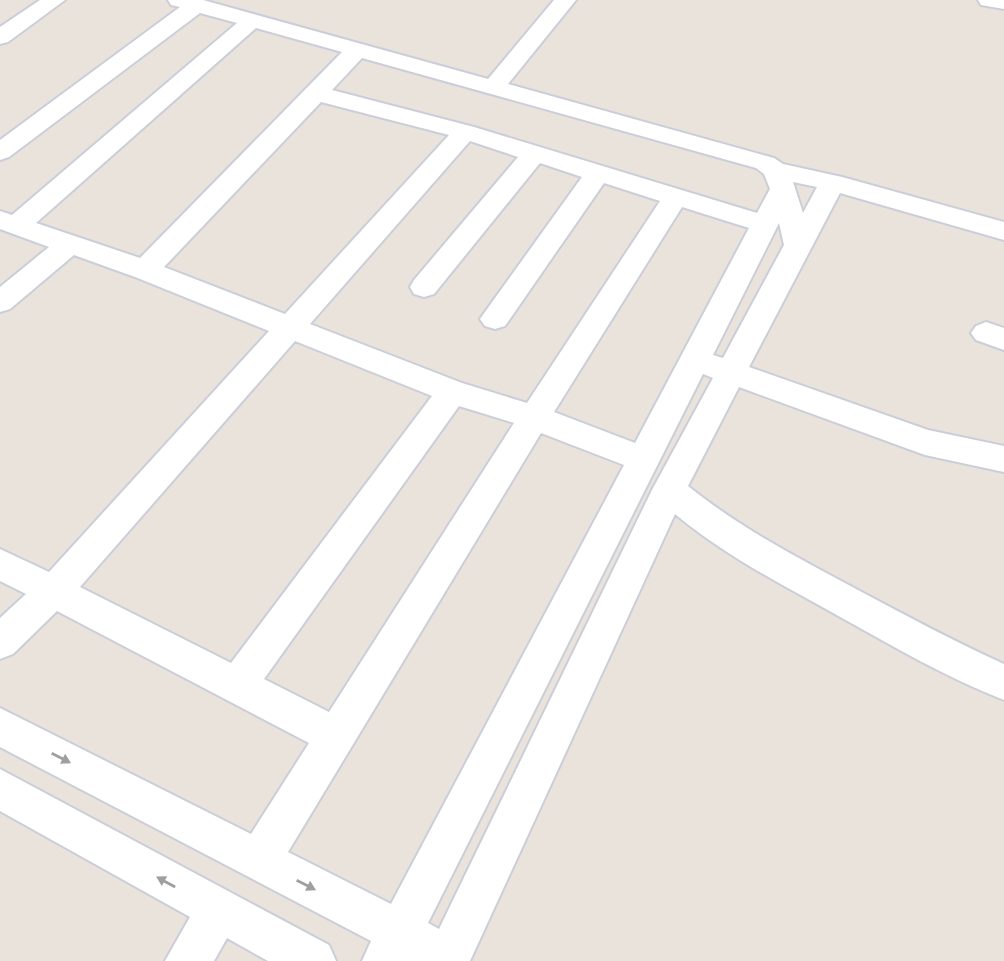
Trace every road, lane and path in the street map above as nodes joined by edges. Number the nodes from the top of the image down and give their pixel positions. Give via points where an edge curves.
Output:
1 (54, 0) edge
2 (565, 0) edge
3 (989, 0) edge
4 (188, 3) edge
5 (1004, 3) edge
6 (253, 20) junction
7 (0, 37) edge
8 (359, 48) junction
9 (494, 86) junction
10 (315, 93) junction
11 (465, 132) junction
12 (0, 152) edge
13 (534, 154) junction
14 (598, 173) junction
15 (779, 179) junction
16 (833, 183) junction
17 (675, 197) junction
18 (8, 223) edge
19 (764, 224) junction
20 (1004, 231) edge
21 (69, 244) junction
22 (798, 245) junction
23 (145, 270) junction
24 (425, 287) dead end
25 (0, 302) edge
26 (495, 319) dead end
27 (290, 326) junction
28 (694, 360) junction
29 (731, 373) junction
30 (452, 392) junction
31 (534, 417) junction
32 (643, 459) junction
33 (1004, 459) edge
34 (669, 490) junction
35 (0, 564) edge
36 (54, 591) junction
37 (0, 642) edge
38 (1004, 682) edge
39 (237, 685) junction
40 (0, 727) edge
41 (336, 736) junction
42 (0, 789) edge
43 (448, 835) junction
44 (259, 860) junction
45 (493, 863) junction
46 (219, 911) junction
47 (391, 947) edge
48 (448, 959) edge
49 (188, 961) edge
50 (313, 961) edge

1 - 7 street
2 - 9 street
3 - 5 street
4 - 6 street
4 - 12 street
6 - 8 street
6 - 18 street
8 - 9 street
8 - 10 street
9 - 15 street via 765,163
10 - 11 street
10 - 23 street
11 - 13 street
11 - 27 street
13 - 14 street
13 - 24 street
14 - 17 street
14 - 26 street
15 - 16 street
15 - 19 street
15 - 22 street
16 - 20 street
16 - 22 street
17 - 19 street
17 - 31 street
18 - 21 street
19 - 28 street
21 - 23 street
21 - 25 street
22 - 29 street
23 - 27 street
27 - 30 street
27 - 36 street
28 - 29 street
28 - 32 street
29 - 33 street via 925,442
29 - 34 street
30 - 31 street
30 - 39 street
31 - 32 street
31 - 41 street
32 - 43 street
34 - 38 street via 713,526 786,569
34 - 45 street
35 - 36 street
36 - 37 street
36 - 39 street
39 - 41 street
40 -> 44 street
41 - 44 street
46 -> 42 street
43 - 45 street
43 - 47 street
44 -> 47 street
45 - 48 street
46 - 49 street
46 - 50 street
47 - 48 street

